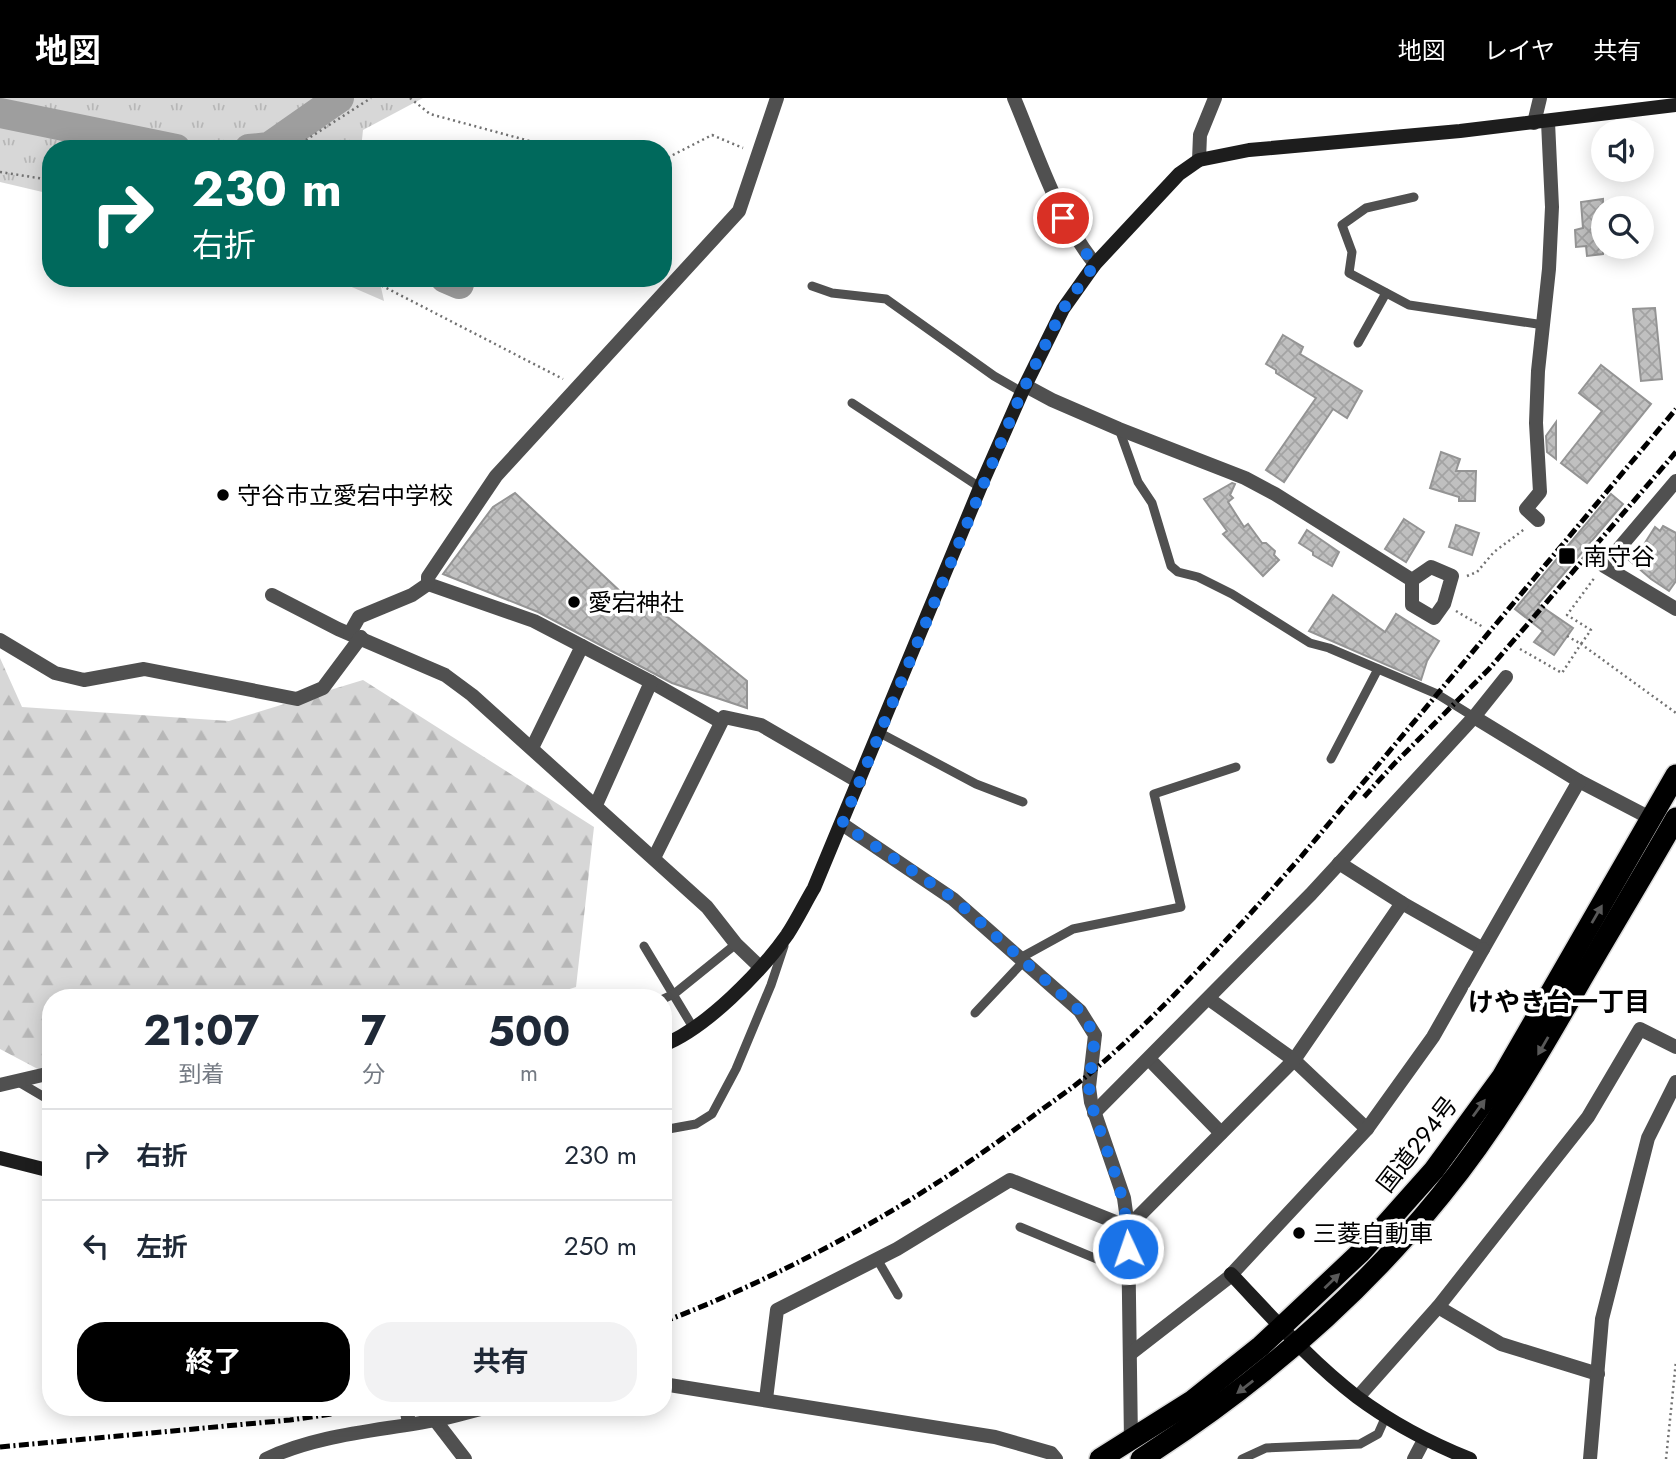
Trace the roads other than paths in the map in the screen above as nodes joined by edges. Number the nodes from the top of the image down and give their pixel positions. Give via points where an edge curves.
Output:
1 (777, 98) edge
2 (1014, 98) edge
3 (1215, 98) edge
4 (1540, 98) edge
5 (1676, 105) edge
6 (1541, 122) junction
7 (1199, 160) junction
8 (1414, 197) dead end
9 (1095, 264) junction
10 (672, 284) edge
11 (812, 286) dead end
12 (669, 287) edge
13 (1386, 293) junction
14 (1544, 325) junction
15 (1358, 343) dead end
16 (1024, 389) junction
17 (852, 403) dead end
18 (1119, 429) junction
19 (1676, 481) edge
20 (981, 488) junction
21 (1538, 520) road end
22 (1412, 580) junction
23 (429, 584) junction
24 (272, 595) dead end
25 (1676, 609) edge
26 (355, 635) junction
27 (0, 640) edge
28 (582, 646) junction
29 (1378, 669) junction
30 (1506, 677) dead end
31 (651, 682) junction
32 (1474, 717) junction
33 (721, 722) junction
34 (880, 733) junction
35 (532, 748) junction
36 (1331, 759) dead end
37 (1236, 767) dead end
38 (1676, 775) edge
39 (1579, 781) junction
40 (859, 782) junction
41 (1023, 802) dead end
42 (596, 805) junction
43 (842, 824) junction
44 (1668, 824) edge
45 (654, 858) junction
46 (1339, 863) junction
47 (1402, 903) junction
48 (787, 935) junction
49 (736, 944) junction
50 (644, 946) dead end
51 (1483, 949) junction
52 (1024, 959) junction
53 (760, 967) junction
54 (671, 989) edge
55 (672, 991) edge
56 (674, 994) junction
57 (1209, 999) junction
58 (975, 1013) dead end
59 (694, 1029) junction
60 (672, 1040) edge
61 (1676, 1047) edge
62 (1149, 1059) junction
63 (1294, 1060) junction
64 (0, 1072) edge
65 (42, 1075) edge
66 (10, 1082) edge
67 (1676, 1082) edge
68 (42, 1097) edge
69 (1094, 1113) junction
70 (672, 1128) edge
71 (1367, 1129) junction
72 (1221, 1133) junction
73 (0, 1158) edge
74 (42, 1169) edge
75 (1020, 1227) dead end
76 (1128, 1227) junction
77 (877, 1259) junction
78 (1128, 1272) junction
79 (1231, 1274) junction
80 (898, 1295) dead end
81 (1437, 1307) junction
82 (1282, 1328) junction
83 (1298, 1344) junction
84 (1130, 1354) junction
85 (1598, 1374) junction
86 (672, 1385) edge
87 (1357, 1397) junction
88 (766, 1399) junction
89 (408, 1416) edge
90 (452, 1416) edge
91 (1386, 1416) junction
92 (435, 1420) junction
93 (409, 1423) junction
94 (1424, 1440) junction
95 (1136, 1450) edge
96 (266, 1459) edge
97 (465, 1459) edge
98 (1056, 1459) edge
99 (1100, 1459) edge
100 (1242, 1459) edge
101 (1414, 1459) edge
102 (1470, 1459) edge
103 (1590, 1459) edge

1 - 10 street via 739,211
2 - 9 street via 1063,218
3 - 7 street via 1200,135
4 - 6 street
5 - 6 street
6 - 7 street via 1249,150
6 - 14 street via 1552,207
7 - 9 street via 1179,174
8 - 13 lane via 1366,208 1342,225 1352,252 1349,273
9 - 16 street via 1063,309
11 - 16 lane via 886,299 995,376
12 - 23 street via 496,476 429,577
13 - 14 lane via 1409,305
13 - 15 lane
14 - 21 street via 1536,423 1540,492 1526,509
16 - 18 street
16 - 20 street
17 - 20 lane
18 - 22 street via 1255,483
18 - 29 lane via 1138,482 1152,503 1171,566 1232,594 1310,643
19 - 25 street via 1604,566
20 - 34 street
22 - 22 street via 1432,567 1452,576 1444,604 1434,618 1412,606
23 - 26 street via 359,617
23 - 28 street via 534,621
24 - 26 street
26 - 27 street via 323,688 297,699 144,669 84,680 55,673
26 - 35 street via 445,675
28 - 31 street
28 - 35 street
29 - 32 lane via 1437,694
29 - 36 lane
30 - 32 street
31 - 33 street
31 - 42 street
32 - 39 street
32 - 46 street
33 - 40 street via 724,717 761,725
33 - 45 street
34 - 40 street
34 - 41 lane via 976,784
35 - 42 street
37 - 52 lane via 1154,794 1181,907 1073,929
38 - 44 highway, 国道294号
39 - 44 street
39 - 51 street
40 - 43 street
42 - 45 street
43 - 48 street
43 - 52 street via 953,898
82 -> 44 highway, 国道294号 via 1361,1252 1434,1170 1502,1077
44 -> 83 highway, 国道294号 via 1516,1092 1478,1146 1377,1268
45 - 49 street via 707,907
46 - 47 street
46 - 57 street
47 - 51 street
47 - 63 street
48 - 53 street
48 - 70 lane via 736,1069 712,1114 696,1124
49 - 53 street
49 - 56 lane
50 - 54 lane
51 - 71 street via 1433,1037
52 - 58 lane
52 - 69 street via 1080,1011 1095,1035 1089,1087
53 - 59 street
55 - 56 lane
56 - 59 lane
57 - 62 street
57 - 63 street
59 - 60 street
61 - 81 street via 1640,1029 1588,1117
62 - 69 street
62 - 72 street
63 - 71 street
63 - 72 street
64 - 66 street
65 - 66 street
66 - 68 lane
67 - 85 street via 1648,1138 1602,1319
69 - 76 street via 1124,1198
71 - 79 street
72 - 76 street
73 - 74 street
75 - 78 lane
76 - 77 street via 1010,1180
76 - 78 street
77 - 80 lane
77 - 88 street via 777,1310
78 - 84 street
79 - 82 street
79 - 84 street
81 - 85 street via 1501,1344
81 - 87 street
82 - 83 street
82 - 95 highway, 国道294号
83 - 87 street
83 -> 95 highway, 国道294号 via 1220,1406
84 - 95 street
85 - 103 street
86 - 88 street
87 - 91 street
88 - 98 street via 995,1437 1051,1453
89 - 93 street
90 - 92 street
91 - 94 street
91 - 100 lane via 1378,1433 1360,1444 1266,1448
92 - 93 street
92 - 97 street
93 - 96 street via 292,1447
94 - 101 street
94 - 102 street
95 - 99 highway, 国道294号

